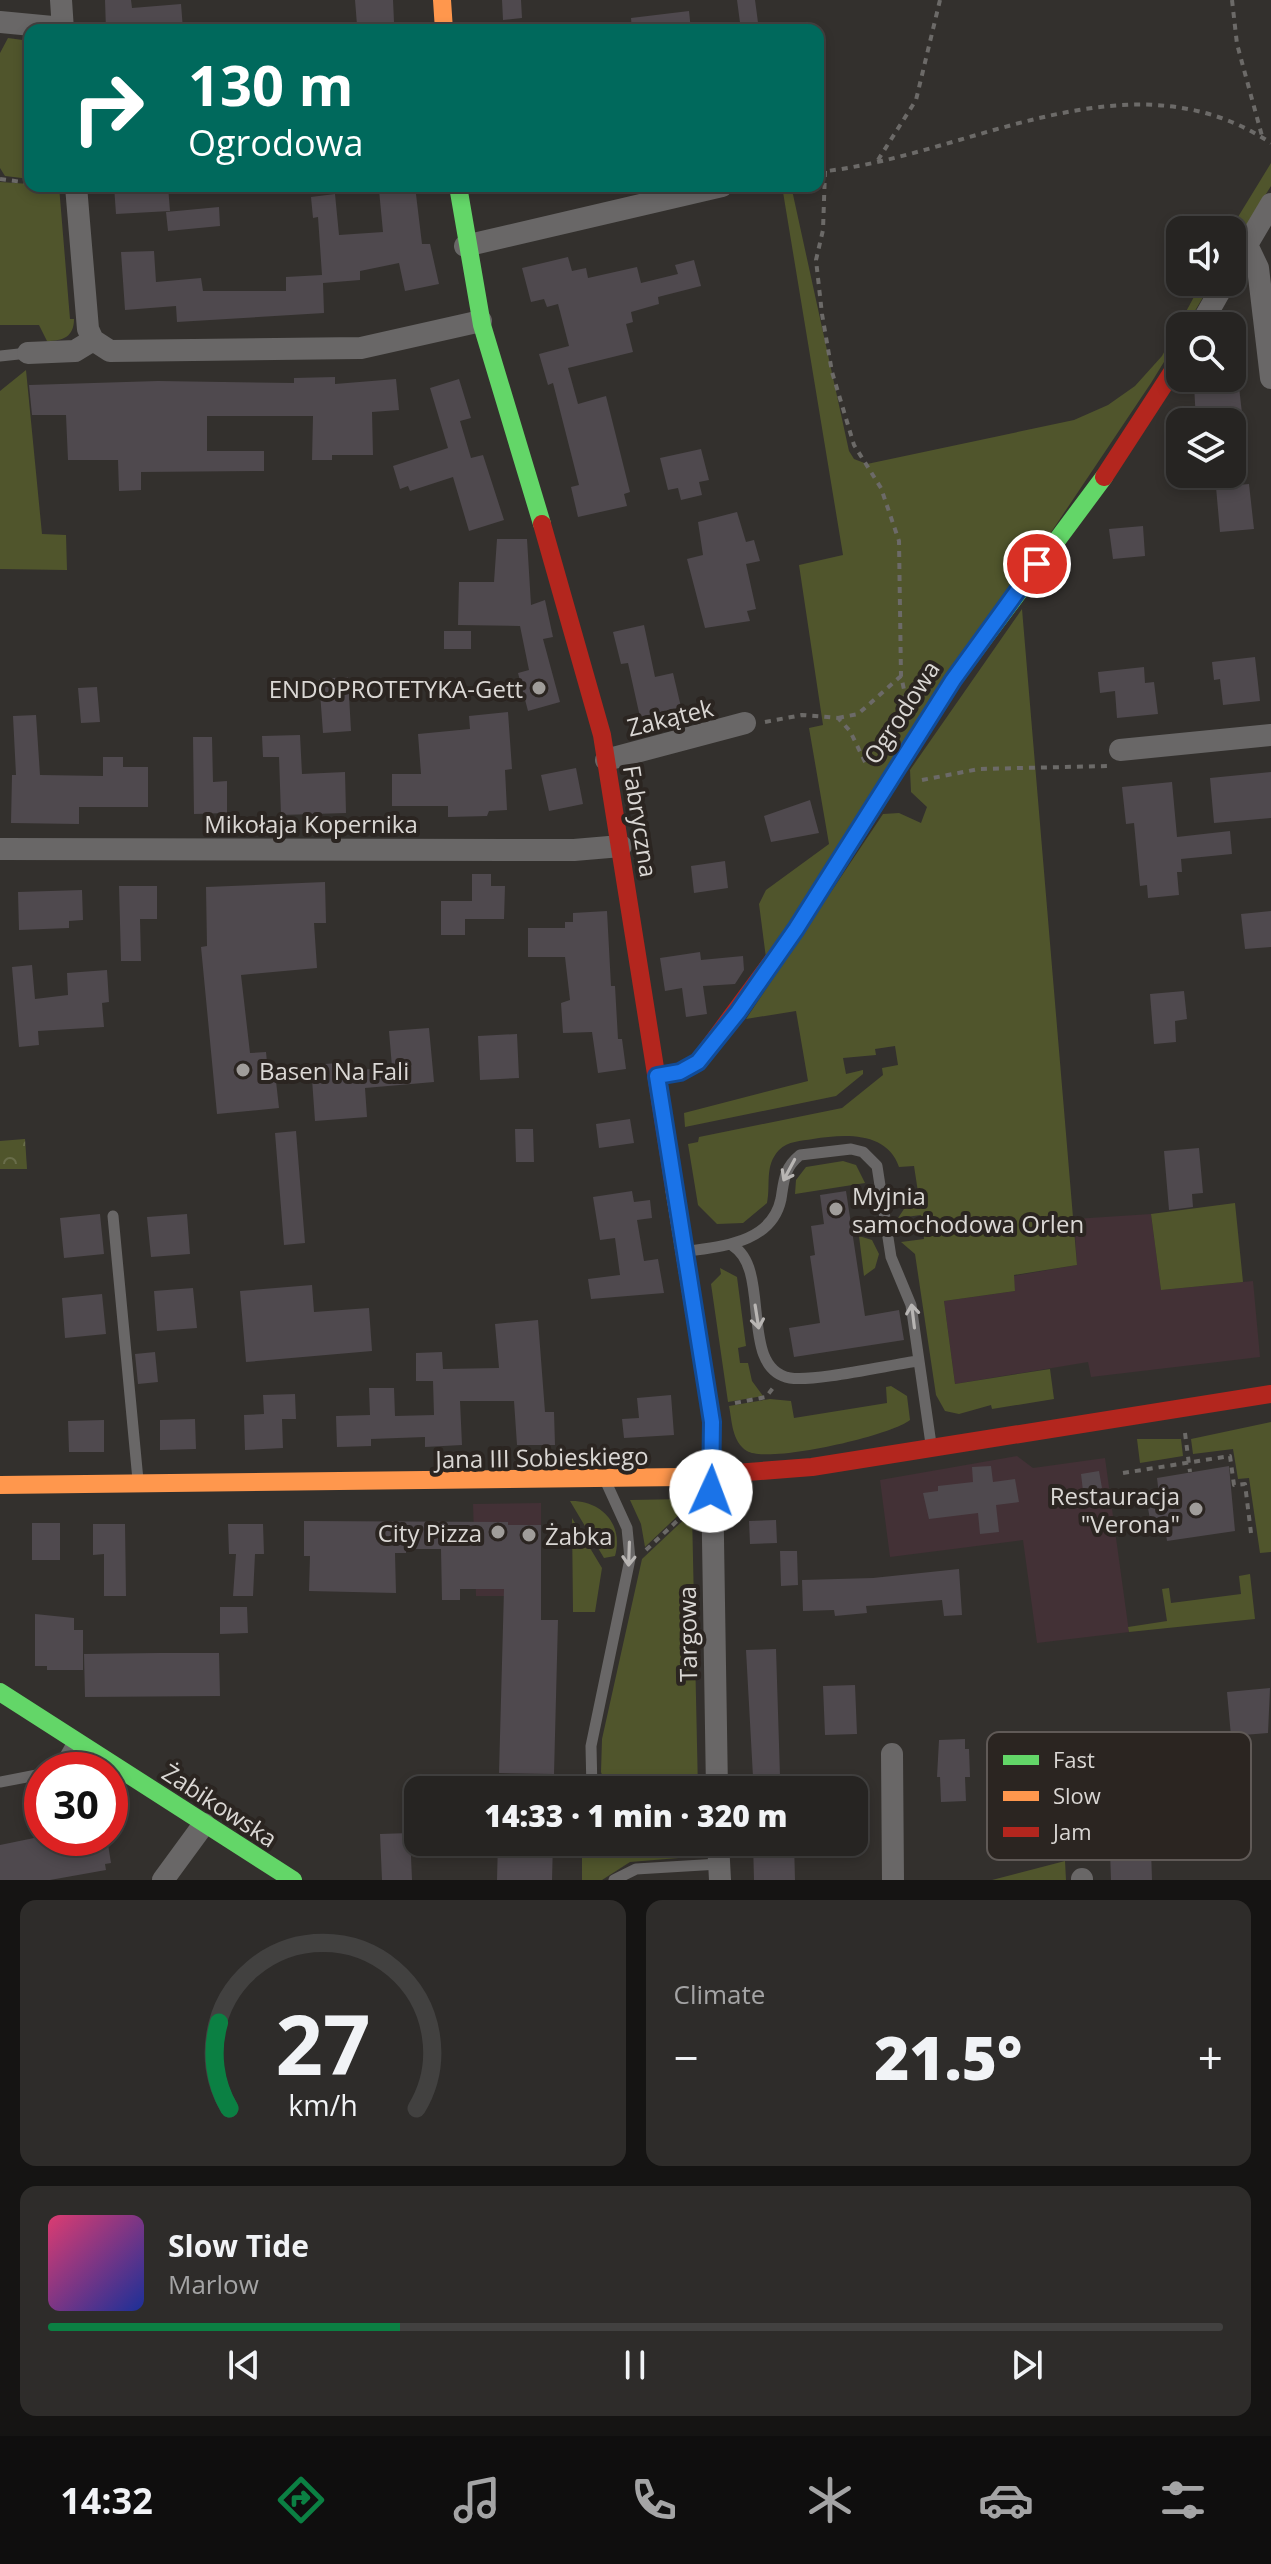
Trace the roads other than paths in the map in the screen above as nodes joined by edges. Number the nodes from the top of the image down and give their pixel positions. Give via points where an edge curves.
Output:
1 (61, 0) edge
2 (442, 0) edge
3 (0, 22) edge
4 (63, 24) edge
5 (444, 24) edge
6 (24, 25) edge
7 (76, 192) edge
8 (459, 192) edge
9 (696, 192) edge
10 (1271, 204) edge
11 (1247, 245) joint
12 (465, 246) junction
13 (481, 321) junction
14 (93, 340) junction
15 (28, 353) joint
16 (0, 356) edge
17 (1271, 378) edge
18 (1166, 383) edge
19 (745, 723) road end
20 (1271, 735) edge
21 (1120, 750) road end
22 (606, 760) junction
23 (621, 846) junction
24 (0, 849) edge
25 (657, 1076) junction
26 (113, 1216) dead end
27 (733, 1246) junction
28 (685, 1252) junction
29 (918, 1361) junction
30 (1271, 1394) edge
31 (932, 1449) junction
32 (712, 1477) junction
33 (606, 1481) junction
34 (139, 1484) junction
35 (0, 1485) edge
36 (0, 1692) edge
37 (74, 1740) junction
38 (67, 1752) edge
39 (892, 1754) dead end
40 (592, 1776) edge
41 (717, 1776) edge
42 (24, 1777) edge
43 (0, 1782) edge
44 (204, 1824) junction
45 (719, 1862) edge
46 (163, 1880) edge
47 (293, 1880) edge
48 (614, 1880) edge
49 (893, 1880) edge

1 - 4 street
2 - 5 street
3 - 6 street
7 - 14 street
8 - 12 street, Fabryczna
9 - 12 street
10 - 11 street
11 - 17 street via 1258,268
12 - 13 street, Fabryczna
13 - 14 street via 382,345 307,351 117,351
13 - 22 street, Fabryczna via 576,626
14 - 15 street via 75,351
15 - 16 lane
18 - 25 street, Ogrodowa via 1123,452 998,615 796,929 713,1046 680,1072
19 - 22 street, Zakątek
20 - 21 street
22 - 23 street, Fabryczna
23 - 24 street, Mikołaja Kopernika
23 - 25 street, Fabryczna
25 - 28 street, Fabryczna
26 - 34 lane
27 - 28 lane
27 -> 29 lane via 747,1262 771,1369 801,1378
29 -> 27 lane via 910,1296 889,1247 881,1179 863,1152 839,1148 800,1155 785,1172 774,1217
28 - 32 street, Fabryczna via 712,1422
29 - 31 lane
30 - 31 street, Jana III Sobieskiego
31 - 32 street, Jana III Sobieskiego
32 - 33 street, Jana III Sobieskiego
32 - 41 street, Targowa
33 - 34 street, Jana III Sobieskiego
33 -> 40 lane via 627,1528 629,1565 591,1746
34 - 35 street, Jana III Sobieskiego
36 - 37 street, Żabikowska
37 - 38 lane
37 - 44 street, Żabikowska
39 - 49 street
42 - 43 lane
44 - 46 street
44 - 47 street, Żabikowska
45 - 48 lane via 636,1869

